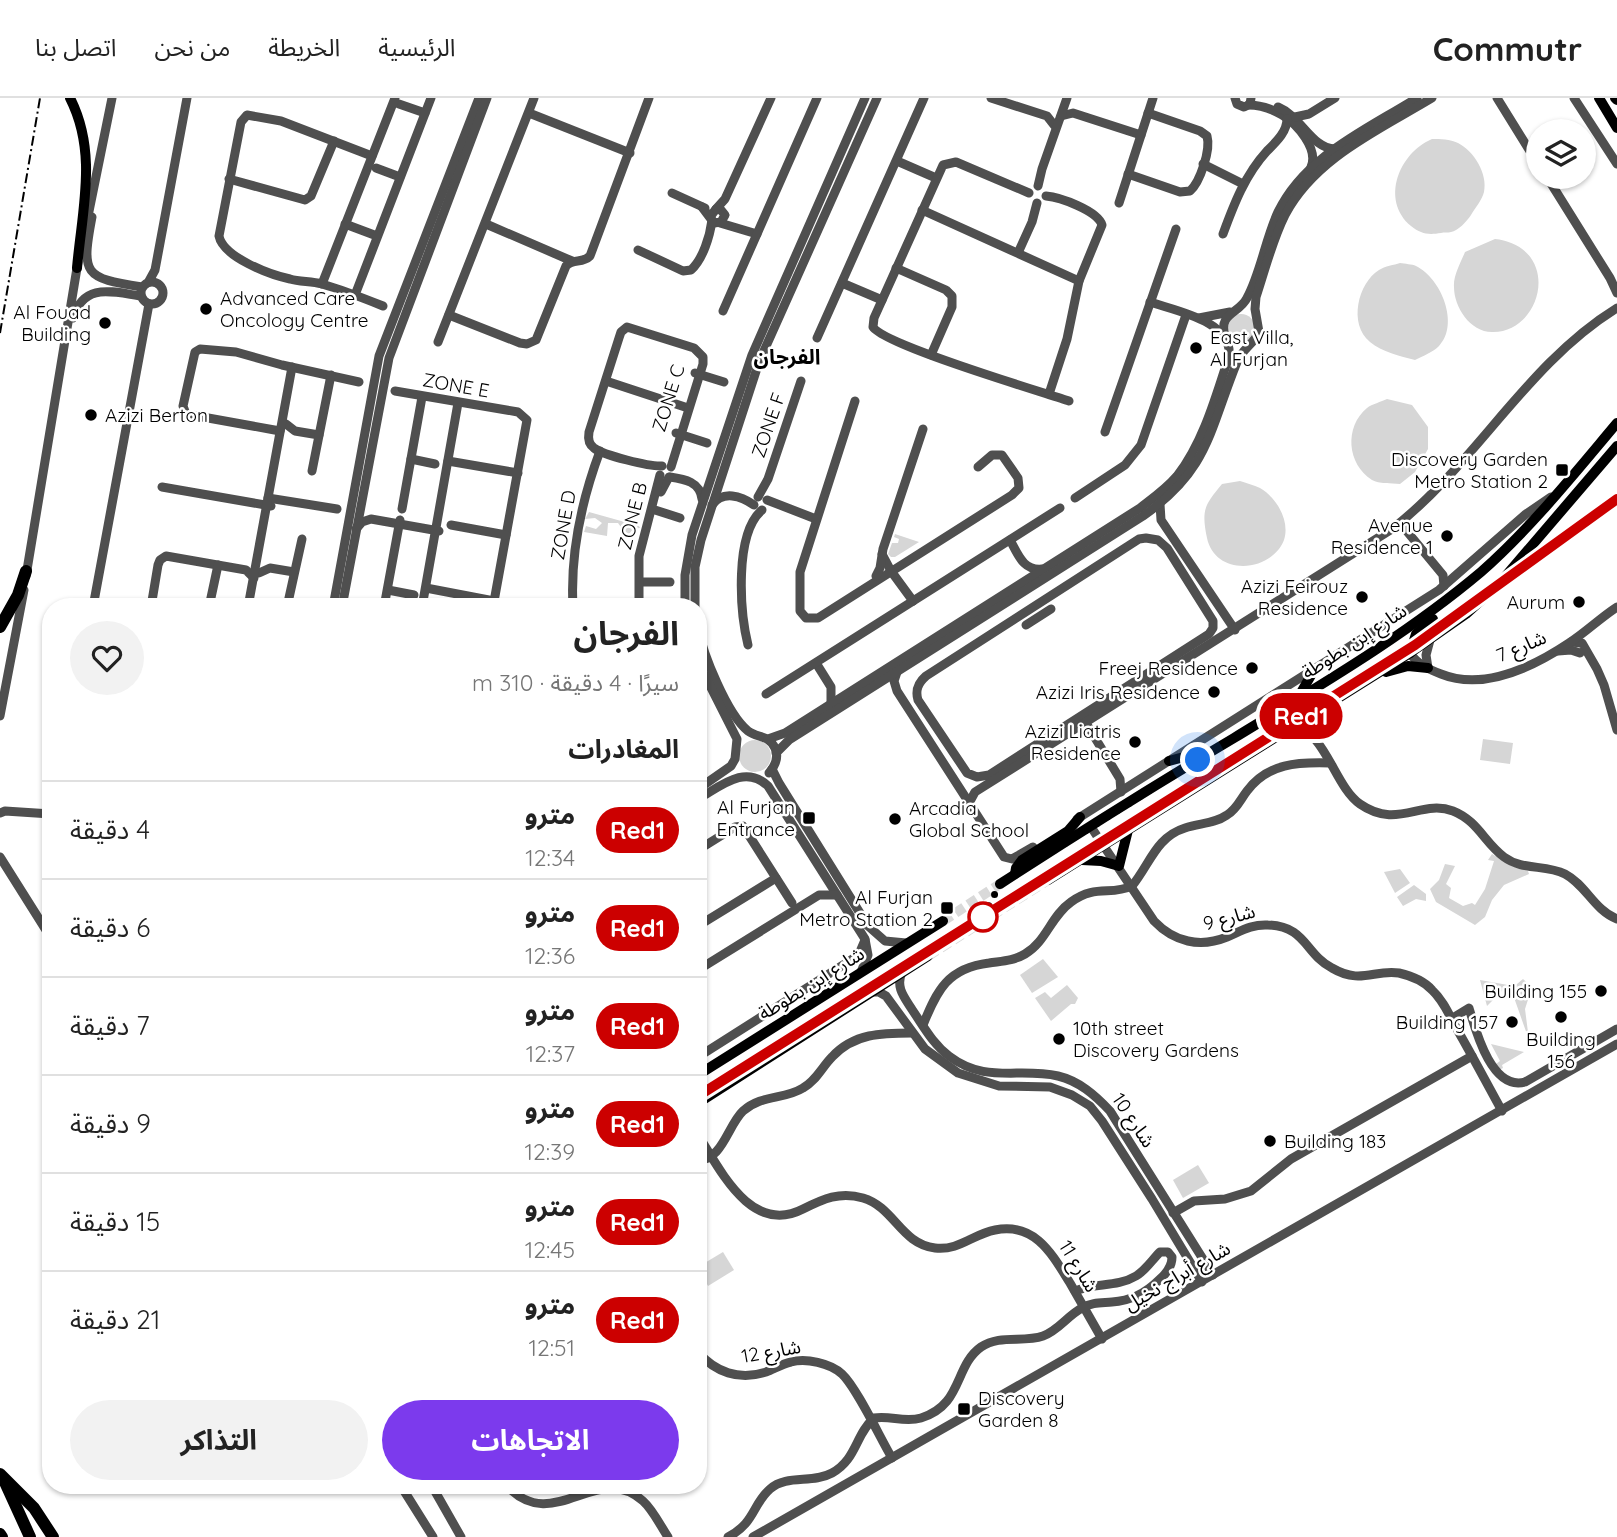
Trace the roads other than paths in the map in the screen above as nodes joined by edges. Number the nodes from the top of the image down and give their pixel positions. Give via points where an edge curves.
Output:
1 (70, 98) edge
2 (112, 98) edge
3 (187, 98) edge
4 (431, 98) edge
5 (479, 98) edge
6 (487, 98) edge
7 (534, 98) edge
8 (649, 98) edge
9 (771, 98) edge
10 (817, 98) edge
11 (865, 98) edge
12 (877, 98) edge
13 (924, 98) edge
14 (991, 98) edge
15 (1153, 98) edge
16 (1335, 98) edge
17 (1417, 98) edge
18 (1432, 98) edge
19 (1497, 98) edge
20 (1574, 98) edge
21 (1599, 98) edge
22 (1065, 99) edge
23 (1234, 99) edge
24 (395, 100) edge
25 (1251, 100) edge
26 (1022, 103) edge
27 (425, 113) junction
28 (529, 113) junction
29 (1073, 113) junction
30 (1148, 113) junction
31 (1060, 114) junction
32 (1309, 114) junction
33 (1047, 116) junction
34 (107, 117) junction
35 (1292, 118) junction
36 (1617, 128) edge
37 (1053, 130) junction
38 (1303, 132) junction
39 (1141, 135) junction
40 (334, 141) junction
41 (1274, 144) junction
42 (1526, 145) edge
43 (1335, 149) junction
44 (630, 153) junction
45 (370, 156) junction
46 (897, 161) junction
47 (1203, 164) junction
48 (1617, 164) edge
49 (1311, 167) junction
50 (376, 168) dead end
51 (1128, 174) junction
52 (400, 177) junction
53 (936, 178) junction
54 (229, 179) junction
55 (1244, 184) junction
56 (1038, 187) junction
57 (1554, 189) edge
58 (672, 193) dead end
59 (1029, 193) junction
60 (1046, 197) junction
61 (1037, 203) junction
62 (1119, 203) dead end
63 (922, 210) junction
64 (717, 216) junction
65 (345, 224) junction
66 (486, 224) junction
67 (1176, 229) dead end
68 (757, 234) junction
69 (1223, 234) dead end
70 (377, 236) junction
71 (638, 250) dead end
72 (1018, 253) junction
73 (572, 261) junction
74 (77, 268) junction
75 (896, 268) junction
76 (1079, 281) junction
77 (1614, 282) edge
78 (842, 283) junction
79 (320, 284) junction
80 (147, 287) junction
81 (355, 295) junction
82 (1617, 299) edge
83 (882, 300) junction
84 (1150, 302) junction
85 (149, 304) junction
86 (383, 306) dead end
87 (723, 311) dead end
88 (1233, 311) junction
89 (449, 315) junction
90 (1186, 315) junction
91 (1198, 318) junction
92 (1259, 321) junction
93 (817, 338) dead end
94 (1226, 338) junction
95 (438, 342) dead end
96 (1249, 344) junction
97 (64, 349) junction
98 (931, 355) junction
99 (294, 368) junction
100 (697, 374) junction
101 (331, 375) junction
102 (606, 381) junction
103 (801, 381) dead end
104 (359, 382) dead end
105 (724, 382) dead end
106 (395, 391) dead end
107 (1049, 394) junction
108 (422, 397) junction
109 (855, 401) dead end
110 (1069, 401) dead end
111 (461, 404) junction
112 (686, 407) junction
113 (1617, 423) edge
114 (922, 429) dead end
115 (283, 430) junction
116 (1105, 432) dead end
117 (678, 434) junction
118 (319, 435) junction
119 (707, 443) dead end
120 (1615, 447) edge
121 (600, 451) junction
122 (411, 459) junction
123 (450, 461) junction
124 (435, 464) dead end
125 (718, 468) junction
126 (312, 471) dead end
127 (666, 471) junction
128 (518, 473) junction
129 (162, 487) dead end
130 (1557, 494) junction
131 (1075, 498) dead end
132 (361, 500) junction
133 (269, 502) junction
134 (760, 504) junction
135 (1160, 504) junction
136 (706, 508) junction
137 (1060, 508) dead end
138 (337, 509) dead end
139 (655, 510) junction
140 (1143, 516) junction
141 (401, 518) junction
142 (680, 518) dead end
143 (815, 521) junction
144 (1400, 523) junction
145 (441, 528) junction
146 (356, 530) junction
147 (506, 535) junction
148 (302, 539) dead end
149 (1008, 541) junction
150 (881, 552) junction
151 (218, 565) junction
152 (901, 565) junction
153 (257, 568) junction
154 (1044, 568) junction
155 (890, 569) junction
156 (1482, 570) junction
157 (26, 571) junction
158 (294, 572) junction
159 (1443, 575) junction
160 (876, 576) junction
161 (1454, 577) junction
162 (643, 582) junction
163 (670, 582) dead end
164 (1444, 586) junction
165 (428, 589) junction
166 (388, 590) junction
167 (1021, 590) junction
168 (414, 595) dead end
169 (95, 598) edge
170 (152, 598) edge
171 (211, 598) edge
172 (252, 598) edge
173 (290, 598) edge
174 (340, 598) edge
175 (340, 598) edge
176 (386, 598) edge
177 (426, 598) edge
178 (467, 598) edge
179 (494, 598) edge
180 (573, 598) edge
181 (641, 598) edge
182 (642, 598) edge
183 (685, 598) edge
184 (695, 598) edge
185 (914, 600) junction
186 (1041, 603) junction
187 (1617, 607) edge
188 (801, 609) junction
189 (1026, 620) junction
190 (0, 627) edge
191 (1591, 627) junction
192 (1233, 631) junction
193 (1430, 639) junction
194 (1575, 640) junction
195 (748, 645) dead end
196 (1556, 651) junction
197 (1583, 651) junction
198 (1410, 653) junction
199 (707, 659) edge
200 (818, 661) junction
201 (1428, 668) junction
202 (1314, 670) junction
203 (897, 672) junction
204 (1367, 679) junction
205 (707, 682) edge
206 (850, 692) junction
207 (766, 694) dead end
208 (1294, 701) junction
209 (831, 704) junction
210 (1104, 707) junction
211 (1313, 713) junction
212 (0, 716) edge
213 (1090, 718) junction
214 (1292, 726) junction
215 (1617, 730) edge
216 (1310, 732) junction
217 (757, 736) junction
218 (768, 739) junction
219 (737, 747) junction
220 (1216, 748) junction
221 (776, 753) junction
222 (735, 759) junction
223 (1169, 761) junction
224 (1330, 763) junction
225 (772, 769) junction
226 (746, 775) junction
227 (758, 778) junction
228 (1119, 779) junction
229 (707, 783) edge
230 (1131, 785) junction
231 (975, 792) junction
232 (1121, 792) junction
233 (962, 793) junction
234 (707, 794) edge
235 (969, 803) junction
236 (2, 811) edge
237 (42, 814) edge
238 (1080, 817) junction
239 (1094, 826) junction
240 (1128, 830) junction
241 (707, 844) edge
242 (1106, 844) junction
243 (0, 857) edge
244 (1079, 861) junction
245 (1119, 866) junction
246 (1015, 874) junction
247 (776, 878) junction
248 (1048, 880) tunnel mouth
249 (1000, 884) tunnel mouth
250 (1132, 886) junction
251 (837, 895) junction
252 (792, 904) dead end
253 (1617, 919) edge
254 (707, 920) edge
255 (943, 920) tunnel mouth
256 (42, 924) edge
257 (865, 939) junction
258 (908, 943) junction
259 (928, 956) tunnel mouth
260 (707, 964) edge
261 (902, 972) junction
262 (861, 973) junction
263 (870, 992) junction
264 (923, 1019) junction
265 (1451, 1019) junction
266 (1617, 1030) edge
267 (912, 1033) junction
268 (1617, 1044) edge
269 (707, 1051) edge
270 (943, 1051) junction
271 (1472, 1056) junction
272 (933, 1057) junction
273 (707, 1069) edge
274 (707, 1097) edge
275 (1502, 1111) junction
276 (707, 1149) edge
277 (712, 1157) junction
278 (707, 1158) edge
279 (1175, 1217) junction
280 (1163, 1218) junction
281 (1213, 1275) junction
282 (1202, 1282) junction
283 (1074, 1292) junction
284 (1083, 1307) junction
285 (1102, 1339) junction
286 (707, 1360) edge
287 (871, 1421) junction
288 (891, 1458) junction
289 (0, 1472) edge
290 (406, 1494) edge
291 (437, 1494) edge
292 (517, 1494) edge
293 (581, 1494) edge
294 (631, 1494) edge
295 (30, 1537) edge
296 (53, 1537) edge
297 (433, 1537) edge
298 (461, 1537) edge
299 (668, 1537) edge
300 (727, 1537) edge
301 (753, 1537) edge

1 - 74 main road via 84,134 88,165
2 - 34 street
3 - 80 street via 155,270
4 - 27 street
5 - 174 street via 379,356
6 - 132 street via 390,352
7 - 28 street
8 - 44 street
9 - 64 street
10 - 68 street
11 - 125 street via 752,355
12 - 125 street via 759,362
13 - 46 street
14 - 26 street
15 - 30 street
16 - 32 street
17 - 43 street
18 - 92 street via 1336,158 1303,188 1280,227 1256,297
19 - 42 street
20 - 48 street
21 - 36 main road
22 - 29 street
22 - 31 street
23 - 25 street via 1241,106
24 - 27 street
24 - 45 street
25 - 35 street
26 - 33 street
27 - 52 street
28 - 44 street
28 - 66 street
29 - 31 street
29 - 39 street
30 - 39 street
30 - 47 street via 1205,134 1209,144
31 - 33 street
31 - 37 street
32 - 35 street
32 - 38 street
33 - 37 street
34 - 74 street
34 - 80 street via 86,261 105,281
35 - 38 street
35 - 41 street
37 - 56 street
38 - 41 street via 1289,133
38 - 43 street via 1321,146
38 - 49 street via 1314,154
39 - 51 street
40 - 45 street
40 - 54 street via 311,196 305,200
40 - 54 street via 281,121 247,115 241,122
41 - 55 street
43 - 49 street
44 - 73 street via 590,256
45 - 65 street
45 - 79 street
46 - 53 street
46 - 78 street
47 - 51 street via 1195,187 1187,192
47 - 55 street
49 - 88 street via 1279,211 1249,294
50 - 52 street
51 - 62 street
52 - 70 street
53 - 59 street via 943,165 953,162
53 - 63 street
54 - 79 street via 221,244 271,274
55 - 69 street
56 - 59 street
56 - 60 street
57 - 77 street
58 - 64 street
59 - 61 street
60 - 61 street
60 - 76 street via 1072,204 1102,222
61 - 72 street
63 - 72 street
63 - 75 street
64 - 68 street
64 - 71 street via 696,264 688,271
65 - 70 street
65 - 79 street
66 - 73 street
66 - 89 street
67 - 84 street
68 - 87 street
70 - 81 street
72 - 76 street
73 - 89 street via 538,338 530,344
74 - 97 street
75 - 83 street
75 - 98 street via 952,296 953,307
76 - 107 street
77 - 82 street
78 - 83 street
78 - 93 street
79 - 81 street
80 - 85 street via 143,300
80 - 85 street via 162,289 162,297
80 - 97 street via 86,297 76,309
81 - 86 street
82 - 144 street via 1544,368 1448,477
83 - 98 street via 873,321 876,332
84 - 90 street
84 - 116 street
85 - 169 street
88 - 91 street
88 - 92 street via 1251,312
88 - 94 street via 1224,320
89 - 95 street
90 - 91 street
90 - 131 street via 1141,445 1125,465
91 - 94 street
92 - 96 street via 1259,332
94 - 96 street via 1238,346
94 - 154 street via 1229,356 1203,428 1177,476 1140,508
96 - 135 street via 1238,359 1199,459
97 - 157 street
98 - 107 street
99 - 101 street
99 - 115 street
99 - 115 street via 236,352 200,349 193,356 183,406 192,417
100 - 102 street, ZONE C via 698,360 691,348 628,331 618,344
100 - 105 street
100 - 112 street, ZONE C
101 - 104 street
101 - 118 street
102 - 112 street
102 - 121 street via 589,432 591,445
103 - 134 street, ZONE F
106 - 108 street, ZONE E
107 - 110 street
108 - 111 street, ZONE E
108 - 122 street
109 - 143 street
111 - 123 street
111 - 128 street, ZONE E via 511,412 523,420 526,433
112 - 117 street, ZONE C
113 - 130 main road, شارع إبن بطوطة
114 - 150 street
115 - 118 street
115 - 133 street
117 - 119 street
117 - 127 street, ZONE C
118 - 126 street
120 - 193 main road, شارع إبن بطوطة via 1498,585
121 - 127 street
121 - 180 street, ZONE D via 578,519
122 - 124 street
122 - 141 street
123 - 128 street
123 - 145 street
125 - 127 street via 699,479
125 - 134 street via 728,489
125 - 136 street
127 - 136 street via 697,486
127 - 139 street, ZONE B
127 - 181 street, ZONE B via 639,556
128 - 147 street
129 - 133 street
130 - 156 main road, شارع إبن بطوطة
130 - 161 street via 1526,514
132 - 141 street via 369,513
132 - 146 street
133 - 138 street
133 - 153 street
134 - 136 street via 727,495
134 - 143 street
134 - 195 street via 740,586
135 - 140 street
135 - 192 street via 1161,520
136 - 183 street via 688,549
136 - 184 street
137 - 149 street
139 - 142 street
139 - 162 street, ZONE B
140 - 167 street
140 - 192 street via 1158,523
141 - 145 street
141 - 146 street via 368,519
141 - 166 street
143 - 188 street via 800,572
144 - 159 street
144 - 192 street
145 - 147 street
145 - 165 street
146 - 175 street
147 - 179 street
148 - 158 street
149 - 154 street via 1025,565
149 - 167 street via 1021,568
149 - 185 street
150 - 155 street
150 - 160 street
151 - 153 street
151 - 170 street via 163,557
151 - 171 street
152 - 155 street
152 - 155 street via 1016,491 1019,480 1004,457 995,454 982,464 995,458 1004,461 1014,478 1012,489
152 - 185 street
153 - 158 street
153 - 172 street
154 - 167 street
155 - 160 street
155 - 185 street
155 - 188 street via 815,619 804,617
156 - 198 main road via 1458,598 1419,630
156 - 208 main road, شارع إبن بطوطة via 1394,638
157 - 190 highway
157 - 212 street
158 - 173 street
159 - 161 street
159 - 164 street
160 - 188 street via 817,613
161 - 164 street
162 - 163 street
162 - 182 street, ZONE B
164 - 202 street
165 - 177 street
165 - 178 street
166 - 168 street
166 - 176 street
167 - 186 street
167 - 189 street
167 - 203 street
167 - 206 street
185 - 200 street
186 - 189 street
186 - 189 street via 1053,610
186 - 210 street via 1139,539 1153,538 1167,548 1213,621 1206,637
187 - 191 street, شارع 7
189 - 213 street via 926,676 918,687 918,700 965,771 977,777 989,775
191 - 194 street, شارع 7
191 - 197 street
192 - 210 street
193 - 198 main road, شارع إبن بطوطة
193 - 201 street
194 - 196 street, شارع 7
194 - 197 street
196 - 197 street
196 - 201 street, شارع 7 via 1484,679 1457,679
197 - 215 street via 1607,692
198 - 201 street, شارع 7
198 - 204 main road, شارع إبن بطوطة
199 - 217 street via 743,726
200 - 206 street via 835,684
200 - 207 street
200 - 209 street via 831,687
201 - 204 main road via 1399,667
202 - 208 main road
202 - 223 street
203 - 221 street via 789,740
203 - 233 street via 897,691
204 - 211 main road, شارع إبن بطوطة
205 - 219 street via 735,732
206 - 209 street
208 - 220 main road, شارع إبن بطوطة
209 - 218 street
210 - 213 street
211 - 214 main road, شارع إبن بطوطة
211 - 216 street
213 - 228 street
213 - 231 street
214 - 216 street
214 - 240 main road, شارع إبن بطوطة
216 - 224 street
217 - 218 street
217 - 219 street via 745,738
218 - 221 street
219 - 222 street
220 - 223 main road
220 - 239 main road, شارع إبن بطوطة
221 - 225 street
222 - 226 street
222 - 229 street
223 - 230 street
224 - 250 street via 1291,763 1265,773 1226,816 1177,831 1160,843
224 - 253 street via 1353,798 1369,809 1399,816 1434,808 1453,811 1472,822 1506,858 1525,867 1565,874 1598,908
225 - 227 street
225 - 258 street via 867,926 885,941
226 - 227 street
226 - 234 street
227 - 251 street via 771,789
228 - 230 street
228 - 232 street
230 - 232 street
231 - 233 street
231 - 235 street
232 - 238 street
233 - 235 street
235 - 238 street via 1009,860
236 - 237 street
238 - 246 main road via 1068,831 1022,859
239 - 242 street, شارع 9
239 - 246 main road, شارع إبن بطوطة
240 - 242 main road, شارع إبن بطوطة
240 - 245 main road
241 - 247 street via 740,826
242 - 244 main road, شارع إبن بطوطة
242 - 245 street, شارع 9
243 - 256 street
244 - 245 main road via 1101,860
244 - 248 main road, شارع إبن بطوطة
245 - 250 street, شارع 9
246 - 249 main road, شارع إبن بطوطة
247 - 252 street
247 - 254 street
250 - 264 street via 1084,894 1061,911 1025,954 957,973 941,987
250 - 265 street, شارع 9 via 1154,921 1177,938 1203,943 1252,926 1287,928 1302,937 1324,963 1342,973 1364,977 1397,973 1416,979 1435,992
251 - 257 street
251 - 260 street via 819,895
255 - 258 main road, شارع إبن بطوطة
257 - 262 street via 868,955
257 - 269 street via 854,958
258 - 262 main road, شارع إبن بطوطة
259 - 261 main road, شارع إبن بطوطة
261 - 263 main road, شارع إبن بطوطة
261 - 264 street, شارع 10 via 899,988
262 - 273 main road, شارع إبن بطوطة
263 - 267 street, شارع 10 via 886,996
263 - 274 main road, شارع إبن بطوطة
264 - 270 street, شارع 10
265 - 266 street via 1469,1008 1492,1065 1504,1080 1515,1083 1525,1082
265 - 271 street, شارع 9
267 - 272 street, شارع 10
267 - 277 street via 878,1033 842,1047 805,1087 744,1110
268 - 275 street, شارع أبراج نخيل
270 - 272 street
270 - 279 street, شارع 10 via 986,1073 1041,1073 1087,1089 1110,1111
271 - 275 street, شارع 9
271 - 279 street via 1291,1159 1251,1191 1194,1201
272 - 280 street, شارع 10 via 985,1083 1050,1087 1081,1100 1102,1121
275 - 281 street, شارع أبراج نخيل
276 - 277 street, شارع 11
277 - 278 street
277 - 283 street, شارع 11 via 743,1200 768,1213 796,1213 830,1196 853,1195 882,1207 906,1234 929,1247 956,1247 997,1229 1025,1232 1050,1250
279 - 280 street via 1174,1227
279 - 281 street, شارع 10
280 - 282 street, شارع 10
281 - 282 street, شارع أبراج نخيل
282 - 285 street, شارع أبراج نخيل
283 - 284 street, شارع 11
283 - 284 street via 1127,1280 1160,1252 1170,1254 1172,1261 1163,1277 1140,1294
284 - 285 street, شارع 11
284 - 287 street via 1046,1335 982,1346 969,1360 954,1393 936,1411 912,1420 878,1417
285 - 288 street, شارع أبراج نخيل
286 - 287 street, شارع 12 via 737,1376 758,1375 791,1362 825,1365 845,1378
287 - 288 street, شارع 12
287 - 300 street via 855,1452 840,1468 820,1478 774,1486 750,1519
288 - 301 street, شارع أبراج نخيل
289 - 295 highway
289 - 296 highway via 34,1508
290 - 297 street
291 - 298 street
292 - 293 street via 543,1504
294 - 299 street via 643,1500

